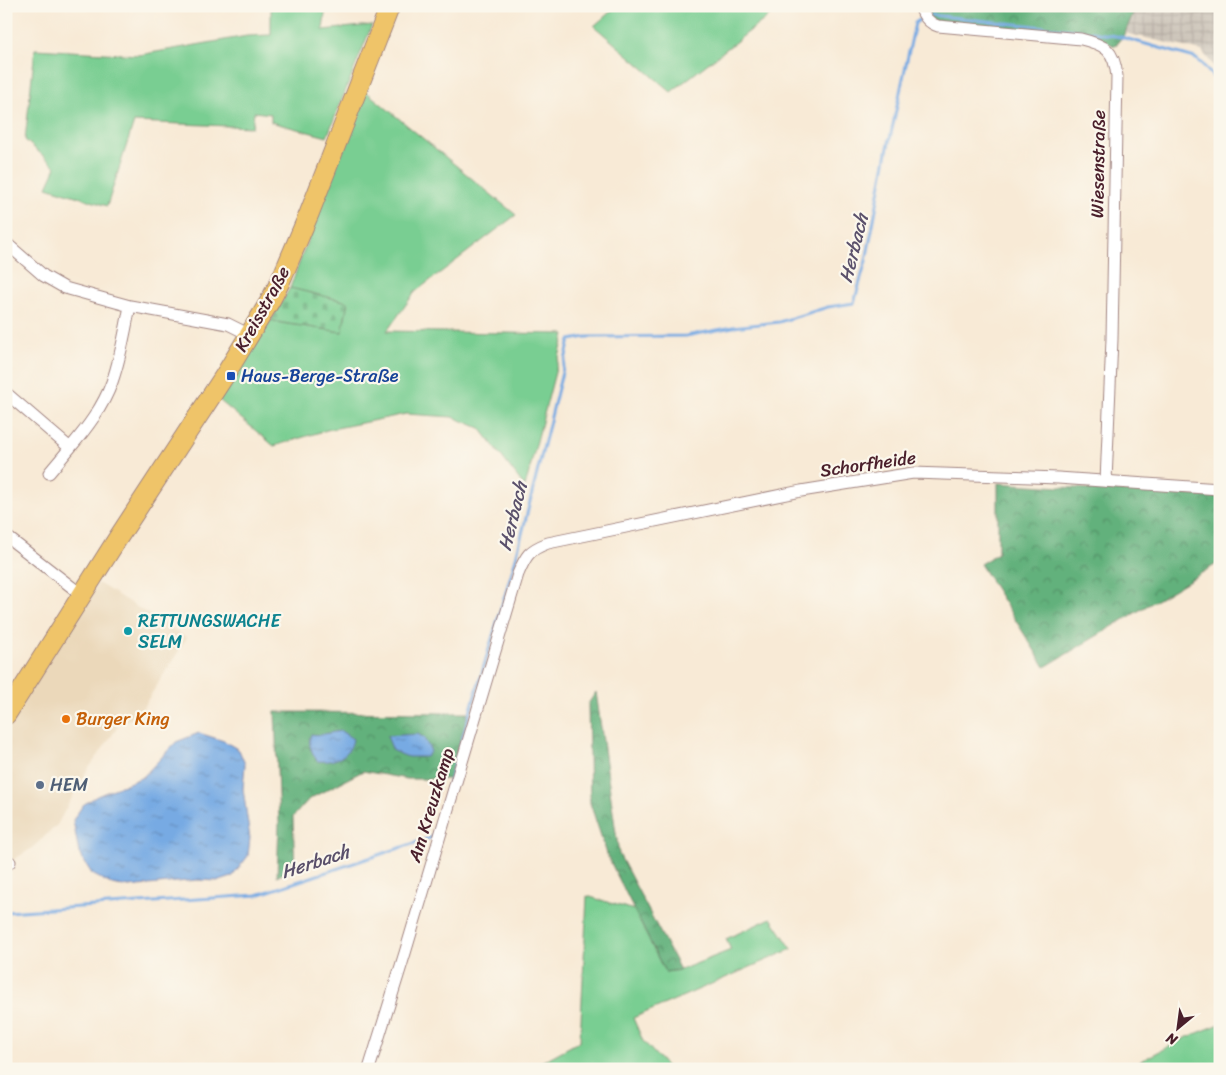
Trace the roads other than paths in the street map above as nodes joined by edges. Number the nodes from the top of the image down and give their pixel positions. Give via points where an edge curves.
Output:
1 (390, 6) edge
2 (920, 6) edge
3 (6, 243) edge
4 (130, 306) junction
5 (250, 335) junction
6 (6, 393) edge
7 (70, 448) junction
8 (49, 472) dead end
9 (1106, 482) junction
10 (1220, 489) edge
11 (6, 536) edge
12 (529, 552) joint
13 (82, 595) junction
14 (6, 715) edge
15 (6, 862) edge
16 (6, 866) edge
17 (369, 1069) edge

1 - 5 main road, Kreisstraße via 295,248
2 - 9 street, Wiesenstraße via 926,20 938,26 1081,40 1102,46 1114,58 1117,76
3 - 4 street via 55,283
4 - 5 street via 228,324
4 - 7 street via 112,383 101,406
5 - 13 main road, Kreisstraße
6 - 7 street
7 - 8 street
9 - 10 street, Schorfheide
9 - 12 street, Schorfheide via 914,473 801,491 548,543
11 - 13 street
12 - 17 street, Am Kreuzkamp via 518,574
13 - 14 main road, Kreisstraße
15 - 16 street via 10,862

